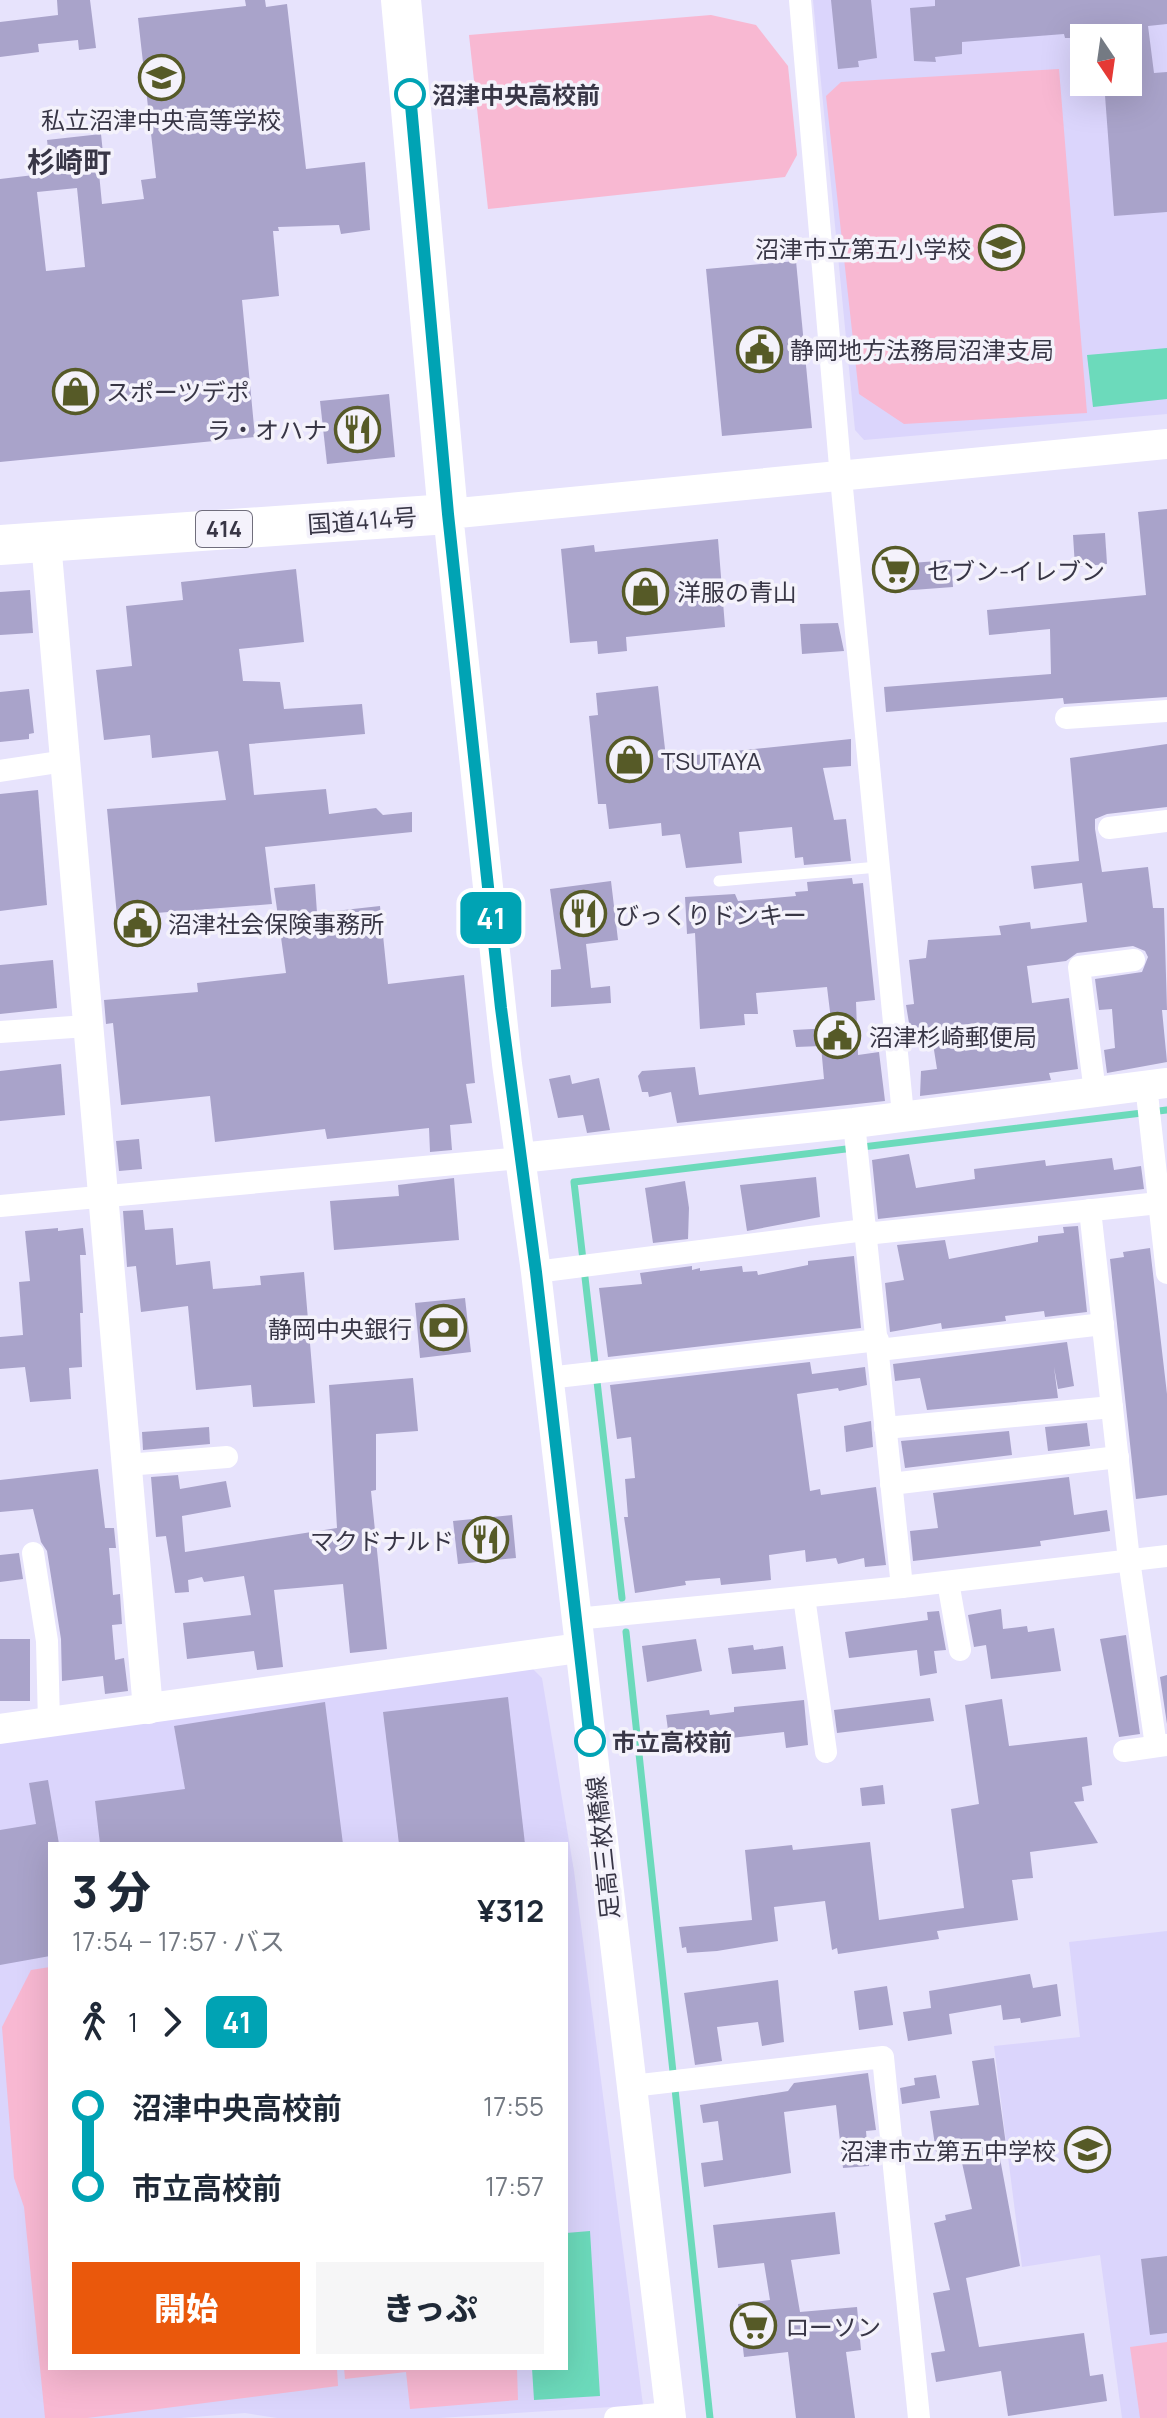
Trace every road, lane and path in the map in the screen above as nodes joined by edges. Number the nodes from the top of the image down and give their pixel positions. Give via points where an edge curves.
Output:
1 (401, 0) edge
2 (800, 0) edge
3 (1167, 444) edge
4 (841, 478) junction
5 (448, 514) junction
6 (46, 542) junction
7 (0, 545) edge
8 (1167, 711) edge
9 (1066, 718) dead end
10 (65, 761) junction
11 (0, 771) edge
12 (1167, 821) edge
13 (1109, 828) dead end
14 (878, 867) junction
15 (719, 881) dead end
16 (1134, 960) dead end
17 (87, 1026) junction
18 (0, 1032) edge
19 (1157, 1084) edge
20 (1095, 1092) junction
21 (903, 1115) junction
22 (854, 1123) junction
23 (520, 1158) junction
24 (102, 1196) junction
25 (1159, 1203) junction
26 (0, 1206) edge
27 (1090, 1210) junction
28 (865, 1230) junction
29 (536, 1272) junction
30 (1167, 1273) edge
31 (1103, 1324) junction
32 (878, 1345) junction
33 (548, 1378) junction
34 (1112, 1407) junction
35 (885, 1428) junction
36 (227, 1457) dead end
37 (1118, 1457) junction
38 (126, 1465) junction
39 (891, 1484) junction
40 (33, 1553) dead end
41 (1167, 1556) edge
42 (1129, 1560) junction
43 (948, 1582) junction
44 (902, 1587) junction
45 (804, 1597) junction
46 (578, 1633) junction
47 (960, 1650) dead end
48 (148, 1709) junction
49 (49, 1723) junction
50 (0, 1729) edge
51 (1162, 1746) edge
52 (1124, 1751) dead end
53 (826, 1752) dead end
54 (632, 2086) junction
55 (671, 2416) edge
56 (615, 2418) edge
57 (919, 2418) edge

1 - 5 highway, 国道414号
2 - 4 street
3 - 4 street
4 - 5 street
4 - 14 street
5 - 6 highway, 国道414号 / 414
5 - 23 street, 足高三枚橋線
6 - 7 highway, 国道414号 / 414
6 - 10 street
8 - 9 street
10 - 11 street
10 - 17 street
12 - 13 street
14 - 15 lane
14 - 21 street
16 - 20 street via 1079,967
17 - 18 street
17 - 24 street
19 - 20 street
19 - 25 street
20 - 21 street
21 - 22 street
22 - 23 street
22 - 28 street
23 - 24 street
23 - 29 street, 足高三枚橋線
24 - 26 street
24 - 38 street
25 - 27 street
25 - 30 street
27 - 28 street
27 - 31 street
28 - 29 street
28 - 32 street
29 - 33 street, 足高三枚橋線
31 - 32 street
31 - 34 street
32 - 33 street
32 - 35 street
33 - 46 street, 足高三枚橋線
34 - 35 street
34 - 37 street
35 - 39 street
36 - 38 street
37 - 39 street
37 - 42 street
38 - 48 street
39 - 44 street
40 - 49 street via 47,1641
41 - 42 street
42 - 43 street
42 - 51 street
43 - 44 street
43 - 47 street
44 - 45 street
45 - 46 street
45 - 53 street
46 - 48 street
46 - 54 street, 足高三枚橋線
48 - 49 street
49 - 50 street
51 - 52 street
54 - 55 street, 足高三枚橋線
54 - 57 street via 883,2057
55 - 56 street

